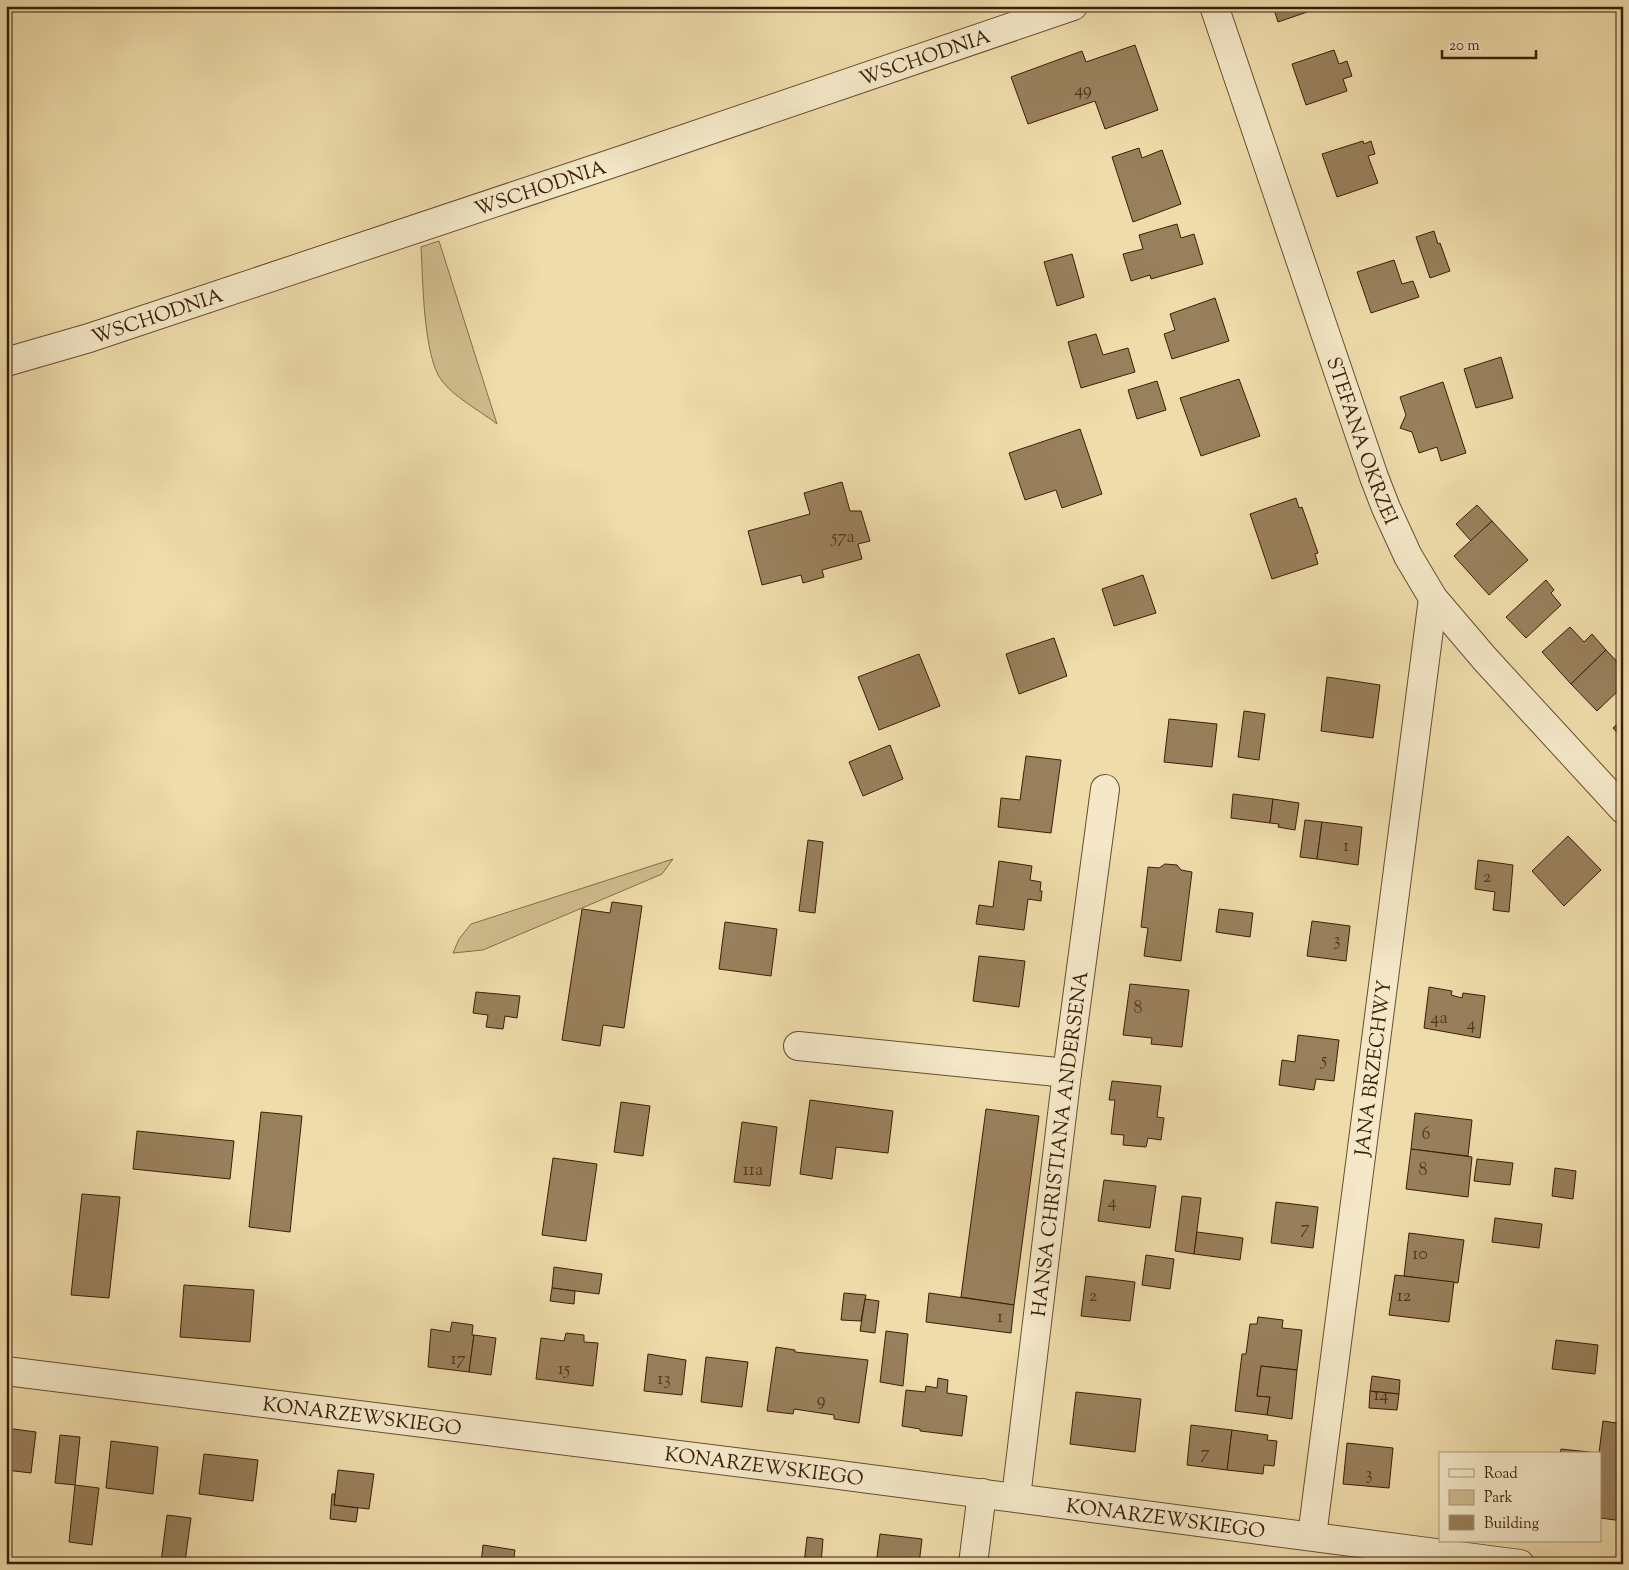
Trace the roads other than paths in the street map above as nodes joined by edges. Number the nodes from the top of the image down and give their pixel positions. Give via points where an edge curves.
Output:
1 (1073, 6) edge
2 (1214, 6) edge
3 (6, 362) edge
4 (1433, 598) junction
5 (1105, 789) dead end
6 (1623, 809) edge
7 (798, 1046) dead end
8 (1067, 1073) junction
9 (6, 1371) edge
10 (982, 1493) junction
11 (1016, 1497) junction
12 (1312, 1536) junction
13 (974, 1564) edge
14 (1520, 1564) edge

1 - 3 street, WSCHODNIA via 98,335
2 - 4 street, STEFANA OKRZEI via 1386,508 1408,556
4 - 6 street, STEFANA OKRZEI
4 - 12 street, JANA BRZECHWY
5 - 8 street, HANSA CHRISTIANA ANDERSENA
7 - 8 street
8 - 11 street, HANSA CHRISTIANA ANDERSENA
9 - 10 street, KONARZEWSKIEGO
10 - 11 street, KONARZEWSKIEGO
10 - 13 street
11 - 12 street, KONARZEWSKIEGO
12 - 14 street, KONARZEWSKIEGO

